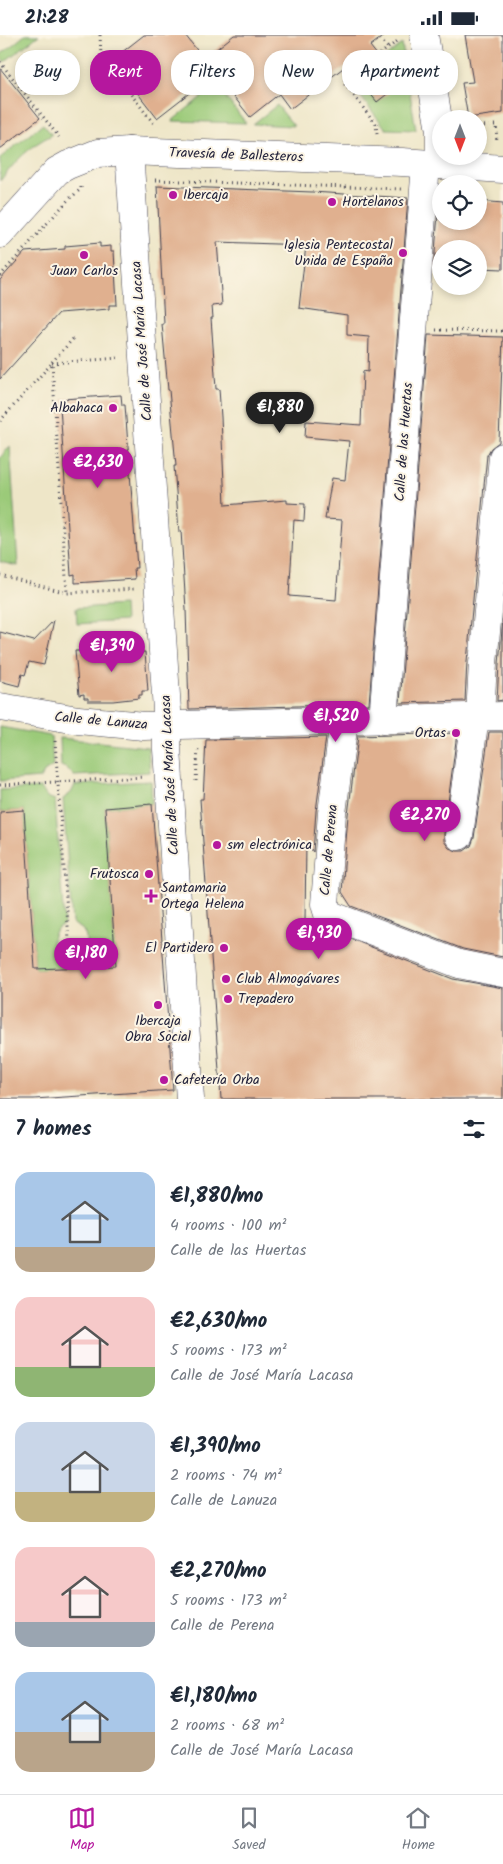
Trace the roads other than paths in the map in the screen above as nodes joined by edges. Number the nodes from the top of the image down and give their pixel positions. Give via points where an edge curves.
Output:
1 (414, 36) edge
2 (129, 151) junction
3 (503, 169) edge
4 (430, 173) junction
5 (0, 234) edge
6 (503, 457) edge
7 (0, 707) edge
8 (486, 716) edge
9 (382, 720) junction
10 (344, 721) junction
11 (168, 726) junction
12 (459, 835) dead end
13 (503, 973) edge
14 (190, 1099) edge

1 - 4 street, Calle de las Huertas via 440,131
2 - 4 street, Travesía de Ballesteros
2 - 5 street, Travesía de Ballesteros via 98,153 68,165 48,180
2 - 11 street, Calle de José María Lacasa
3 - 4 street, Travesía de Ballesteros
4 - 9 street, Calle de las Huertas via 413,329
6 - 8 street via 483,663
7 - 11 street, Calle de Lanuza via 88,721
8 - 9 street, Calle de Lanuza
8 - 12 street
9 - 10 street, Calle de Lanuza
10 - 11 street, Calle de Lanuza
10 - 13 street, Calle de Perena via 331,823 325,904 328,914 459,964
11 - 14 street, Calle de José María Lacasa

